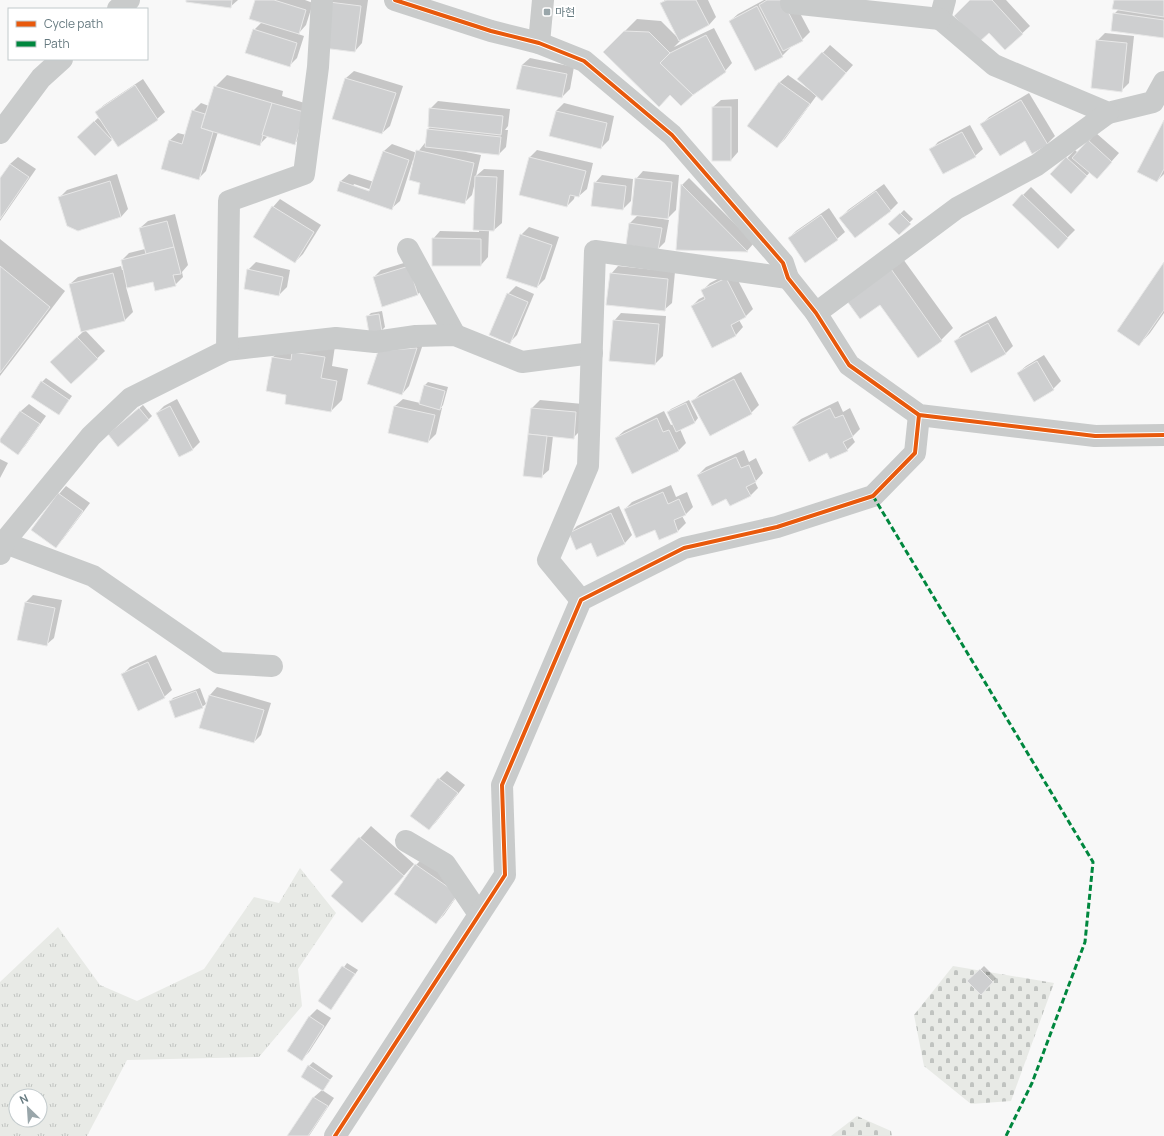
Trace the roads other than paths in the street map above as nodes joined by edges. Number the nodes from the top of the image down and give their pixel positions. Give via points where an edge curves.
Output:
1 (129, 0) edge
2 (322, 0) edge
3 (395, 0) edge
4 (543, 0) edge
5 (790, 3) dead end
6 (119, 8) edge
7 (943, 10) edge
8 (539, 43) junction
9 (61, 60) edge
10 (1164, 82) edge
11 (1108, 113) junction
12 (0, 133) edge
13 (408, 249) dead end
14 (788, 278) junction
15 (816, 313) junction
16 (455, 335) junction
17 (227, 350) junction
18 (592, 353) junction
19 (919, 415) junction
20 (1164, 436) edge
21 (1, 546) edge
22 (581, 600) junction
23 (272, 666) dead end
24 (406, 841) dead end
25 (479, 914) junction
26 (335, 1136) edge

1 - 6 street
2 - 17 street via 318,67 304,174 229,201
3 - 8 street
4 - 8 street
5 - 7 street
7 - 11 street via 994,64
8 - 14 street via 584,62 672,135 783,263
9 - 12 street via 41,78
10 - 11 street via 1153,102
11 - 15 street via 1037,165 957,208
13 - 16 street
14 - 15 street
14 - 18 street via 595,251
15 - 19 street via 848,365
16 - 17 street via 416,336 374,342 336,338
16 - 18 street via 522,362
17 - 21 street via 131,398 91,436
18 - 22 street via 588,466 548,560
19 - 20 street via 1095,436
19 - 22 street via 915,453 873,496 777,527 684,548
21 - 23 street via 93,576 218,662
22 - 25 street via 502,785 506,875
24 - 25 street via 445,864
25 - 26 street

